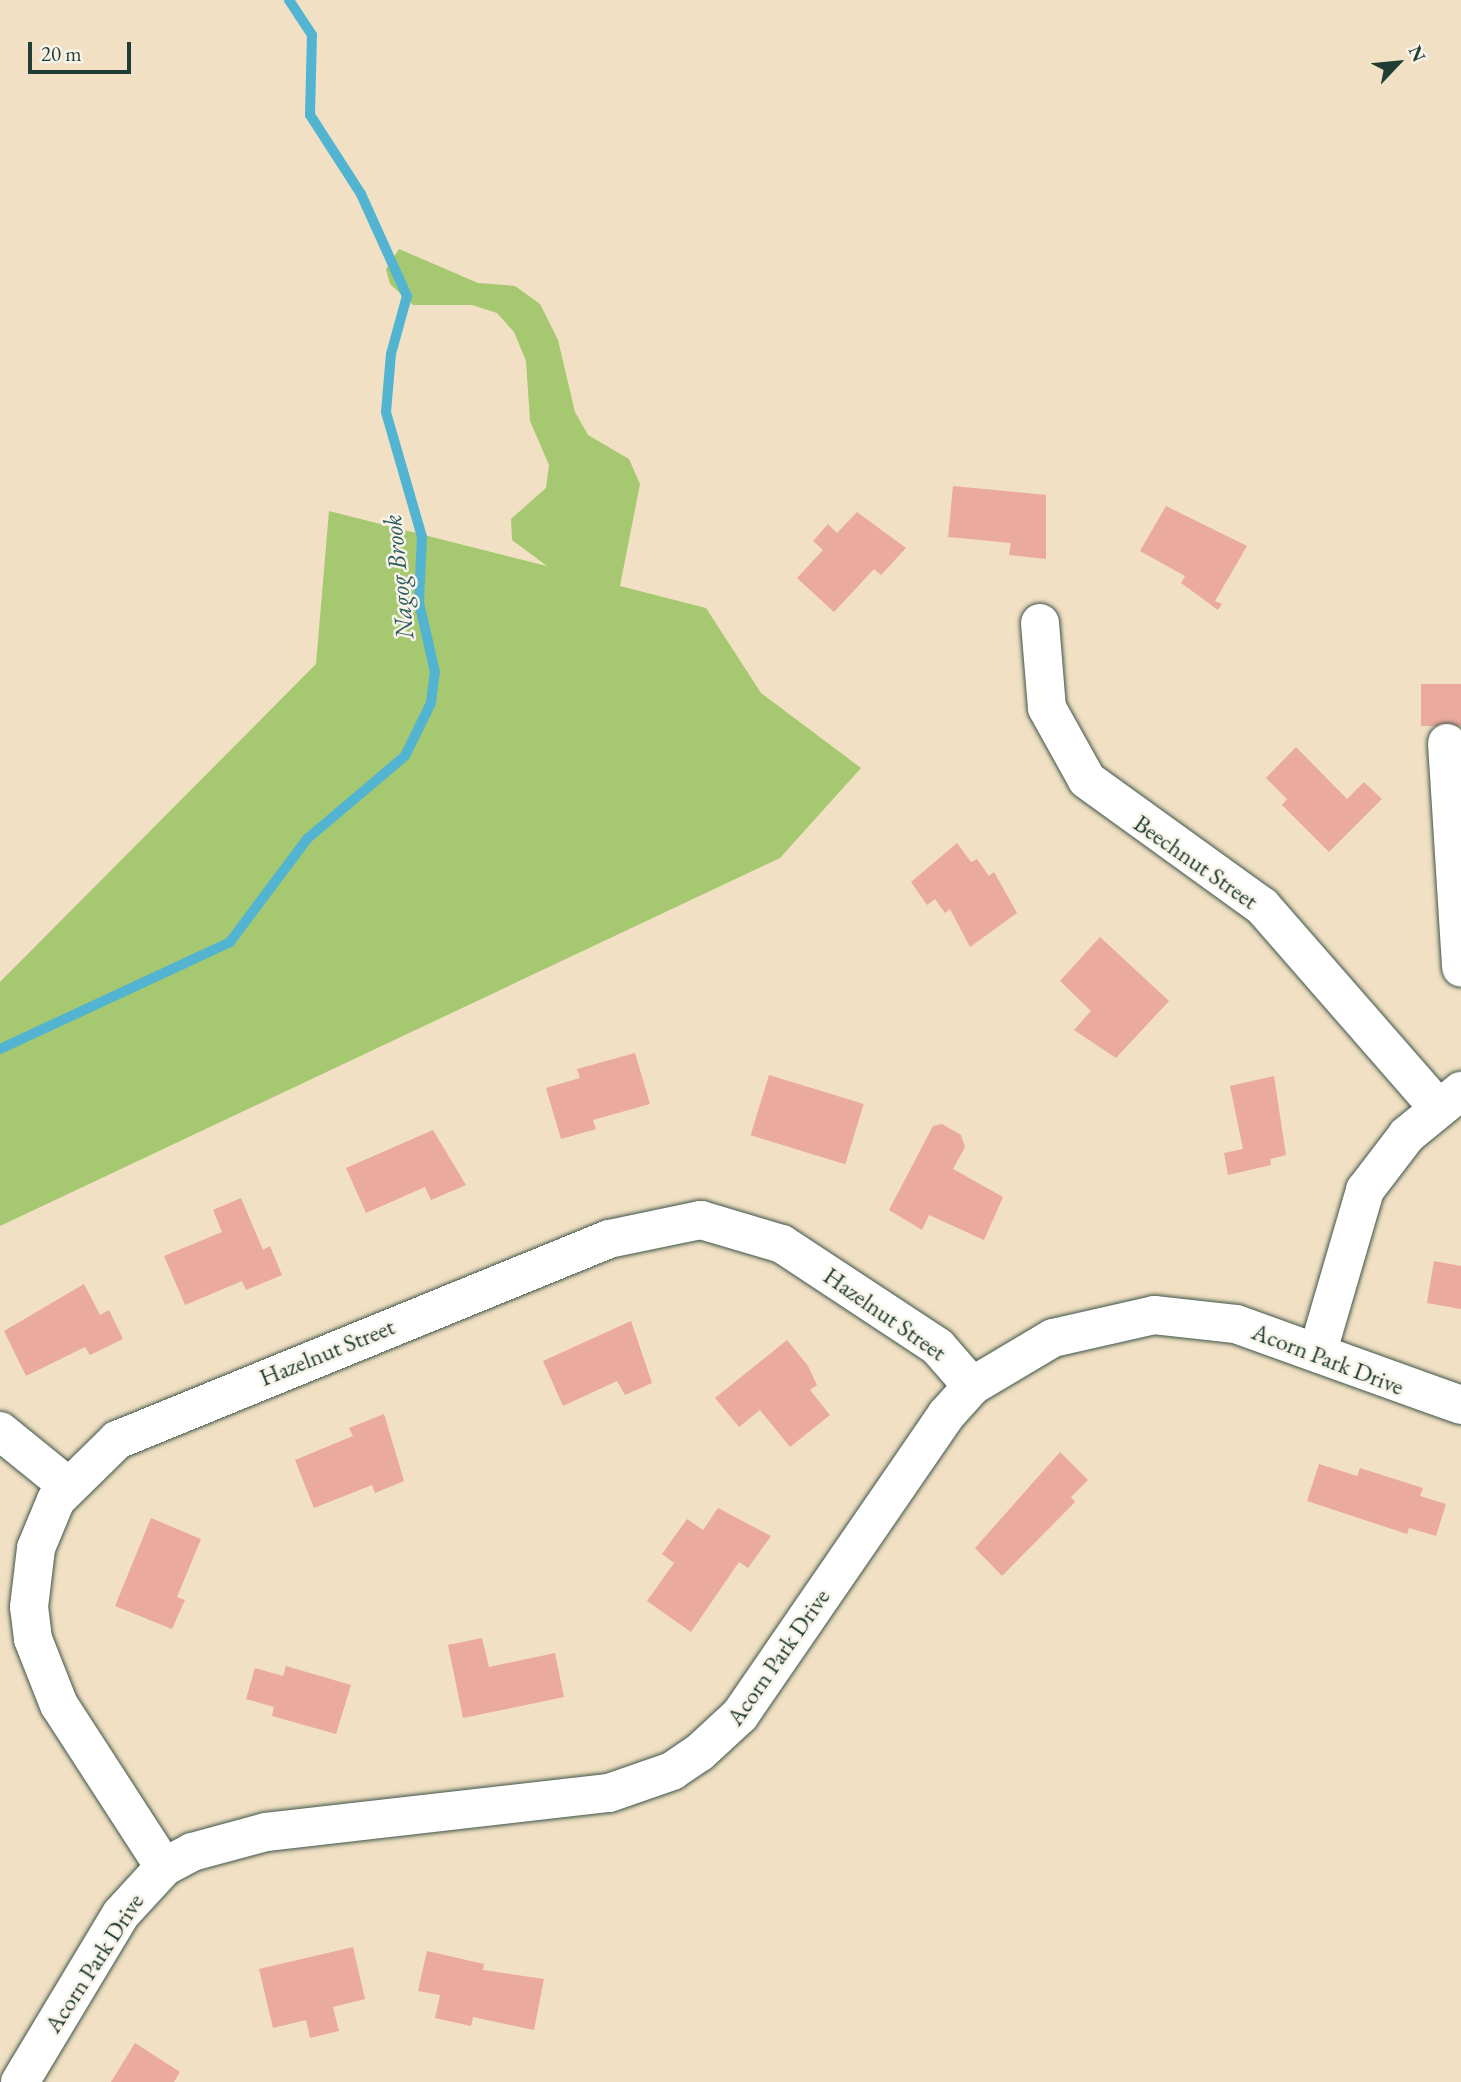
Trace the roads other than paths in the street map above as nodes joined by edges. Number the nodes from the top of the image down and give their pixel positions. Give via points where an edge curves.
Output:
1 (1040, 623) dead end
2 (1447, 743) dead end
3 (1461, 968) edge
4 (1449, 1100) edge
5 (1318, 1350) junction
6 (972, 1386) junction
7 (1461, 1405) edge
8 (0, 1431) edge
9 (68, 1486) junction
10 (164, 1867) junction
11 (20, 2082) edge

1 - 4 street, Beechnut Street via 1047,708 1087,780 1262,906
2 - 3 street
4 - 5 street via 1391,1153 1365,1190
5 - 6 street, Acorn Park Drive via 1222,1322 1119,1318 1052,1338
5 - 7 street, Acorn Park Drive via 1407,1390
6 - 9 street, Hazelnut Street via 938,1348 782,1244 731,1224 670,1222 609,1239 148,1424 95,1456
6 - 10 street, Acorn Park Drive via 925,1442 740,1715 673,1771 573,1799 228,1839
8 - 9 street
9 - 10 street, Hazelnut Street via 44,1524 29,1577 33,1639 59,1705
10 - 11 street, Acorn Park Drive via 121,1914

